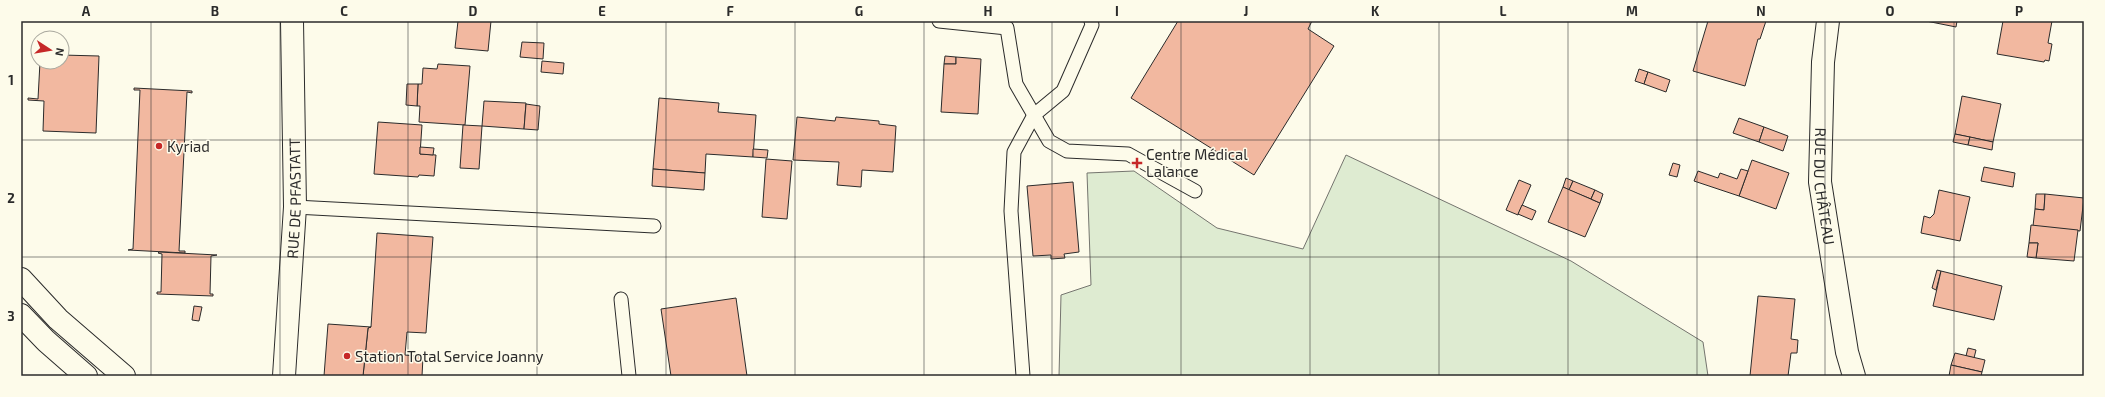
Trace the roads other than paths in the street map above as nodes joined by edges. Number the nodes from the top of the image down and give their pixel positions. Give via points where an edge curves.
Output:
1 (292, 21) edge
2 (939, 21) edge
3 (1091, 21) edge
4 (1828, 21) edge
5 (1007, 25) edge
6 (1034, 115) junction
7 (1195, 191) dead end
8 (295, 207) junction
9 (654, 226) dead end
10 (21, 279) edge
11 (622, 299) dead end
12 (21, 315) edge
13 (86, 376) edge
14 (124, 376) edge
15 (284, 376) edge
16 (629, 376) edge
17 (1023, 376) edge
18 (1854, 376) edge

1 - 8 street, RUE DE PFASTATT
2 - 5 lane
3 - 6 lane via 1092,25 1063,91
4 - 18 street, RUE DU CHÂTEAU via 1823,62 1820,182 1847,352
5 - 6 lane via 1016,84
6 - 7 lane via 1049,141 1067,151 1128,154
6 - 17 lane via 1014,152 1011,211
8 - 9 lane
8 - 15 street, RUE DE PFASTATT
10 - 14 street via 58,319
11 - 16 lane
12 - 13 street

